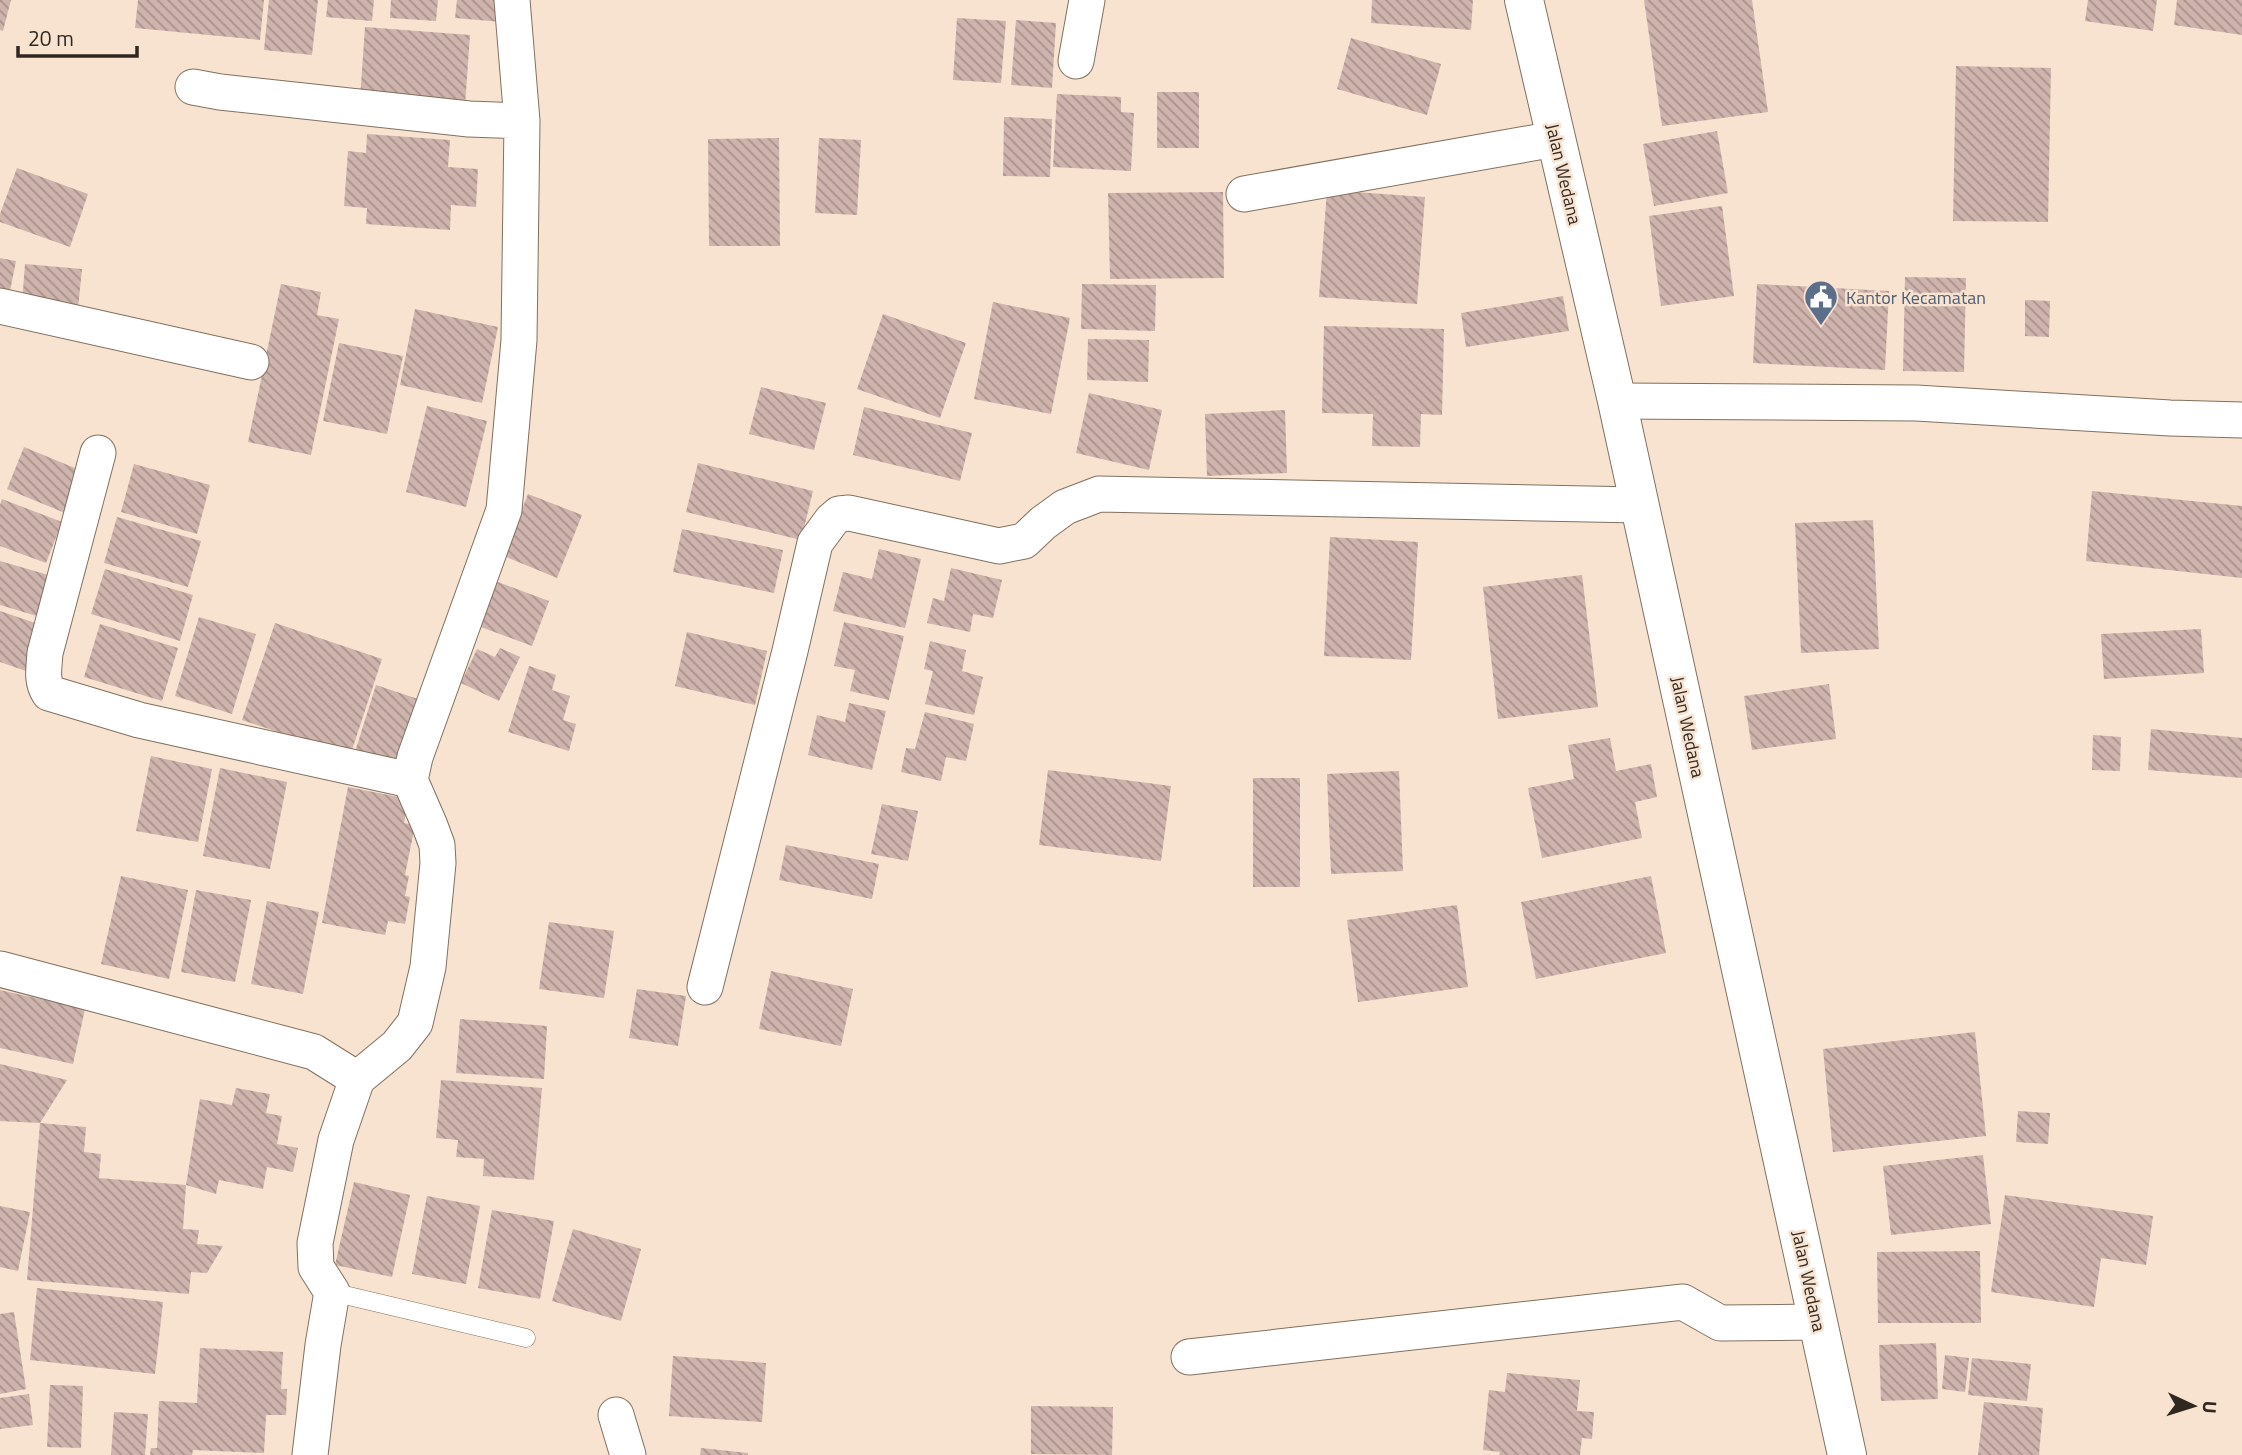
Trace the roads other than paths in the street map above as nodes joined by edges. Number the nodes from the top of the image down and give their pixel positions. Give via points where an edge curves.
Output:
1 (512, 0) edge
2 (1087, 0) edge
3 (1524, 0) edge
4 (1076, 61) dead end
5 (193, 87) dead end
6 (522, 121) junction
7 (1555, 139) junction
8 (1244, 194) dead end
9 (0, 306) edge
10 (251, 362) dead end
11 (1617, 401) junction
12 (2242, 420) edge
13 (98, 453) dead end
14 (1640, 505) junction
15 (410, 780) junction
16 (0, 969) edge
17 (705, 987) dead end
18 (357, 1079) junction
19 (332, 1292) junction
20 (1818, 1322) junction
21 (526, 1338) dead end
22 (1189, 1357) dead end
23 (616, 1415) dead end
24 (310, 1455) edge
25 (628, 1455) edge
26 (1847, 1455) edge

1 - 6 street
2 - 4 street
3 - 7 street, Jalan Wedana
5 - 6 street
6 - 15 street via 519,340 504,510
7 - 8 street
7 - 11 street, Jalan Wedana
9 - 10 street
11 - 12 street via 1916,403
11 - 14 street, Jalan Wedana
13 - 15 street via 45,653 43,676 49,694 139,720
14 - 17 street via 1099,494 1065,507 1024,541 999,546 839,514 814,543
14 - 20 street, Jalan Wedana
15 - 18 street via 437,845 428,967 415,1023 397,1046
16 - 18 street via 314,1052
18 - 19 street via 336,1140 315,1243 316,1267
19 - 21 lane
19 - 24 street
20 - 22 street via 1720,1323 1683,1302
20 - 26 street, Jalan Wedana
23 - 25 street

